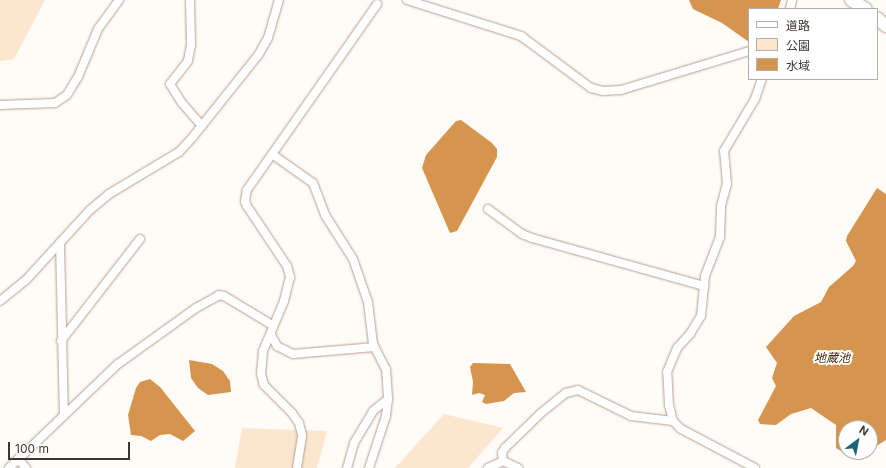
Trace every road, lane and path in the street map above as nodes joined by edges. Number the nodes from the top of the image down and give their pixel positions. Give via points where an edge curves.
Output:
1 (119, 0) edge
2 (190, 0) edge
3 (279, 0) edge
4 (407, 0) edge
5 (851, 0) edge
6 (377, 4) dead end
7 (864, 8) edge
8 (878, 19) edge
9 (886, 26) edge
10 (748, 51) edge
11 (762, 80) edge
12 (0, 106) edge
13 (202, 126) junction
14 (272, 154) junction
15 (488, 209) dead end
16 (140, 238) dead end
17 (60, 243) junction
18 (704, 286) junction
19 (0, 301) edge
20 (272, 325) junction
21 (271, 335) junction
22 (61, 341) junction
23 (375, 347) junction
24 (388, 399) junction
25 (64, 415) junction
26 (673, 421) junction
27 (18, 459) junction
28 (503, 460) junction
29 (9, 468) edge
30 (26, 468) edge
31 (296, 468) edge
32 (347, 468) edge
33 (370, 468) edge
34 (488, 468) edge
35 (518, 468) edge
36 (755, 468) edge

1 - 12 street via 98,29 78,77 67,95 55,103
2 - 13 street via 191,45 188,61 170,84
3 - 13 street via 268,38 259,54
4 - 10 street via 521,36 591,88 603,91 621,90
5 - 7 main road
6 - 14 street
8 - 9 main road
11 - 18 street via 755,99 724,151 727,184 721,206 720,237 705,276
13 - 17 street via 179,152 109,194
14 - 20 street via 246,190 245,201 287,266 290,277 284,301
14 - 23 street via 313,184 325,215 353,259 368,302
15 - 18 street via 522,234 532,238
16 - 22 street
17 - 19 street via 16,290
17 - 22 street
18 - 26 street via 701,316 677,348 670,362 669,405
20 - 21 street
20 - 25 street via 219,295 196,308 118,364
21 - 23 street via 277,346 293,354
21 - 31 street via 263,350 261,374 264,385 299,423 302,435
22 - 25 street
23 - 24 street via 386,369
24 - 32 street via 374,412 354,443
24 - 33 street via 386,416
25 - 27 street
26 - 28 street via 631,416 578,390 566,393 541,413 505,448 502,453
26 - 36 street via 681,429
27 - 29 street
27 - 30 street
28 - 34 street
28 - 35 street

